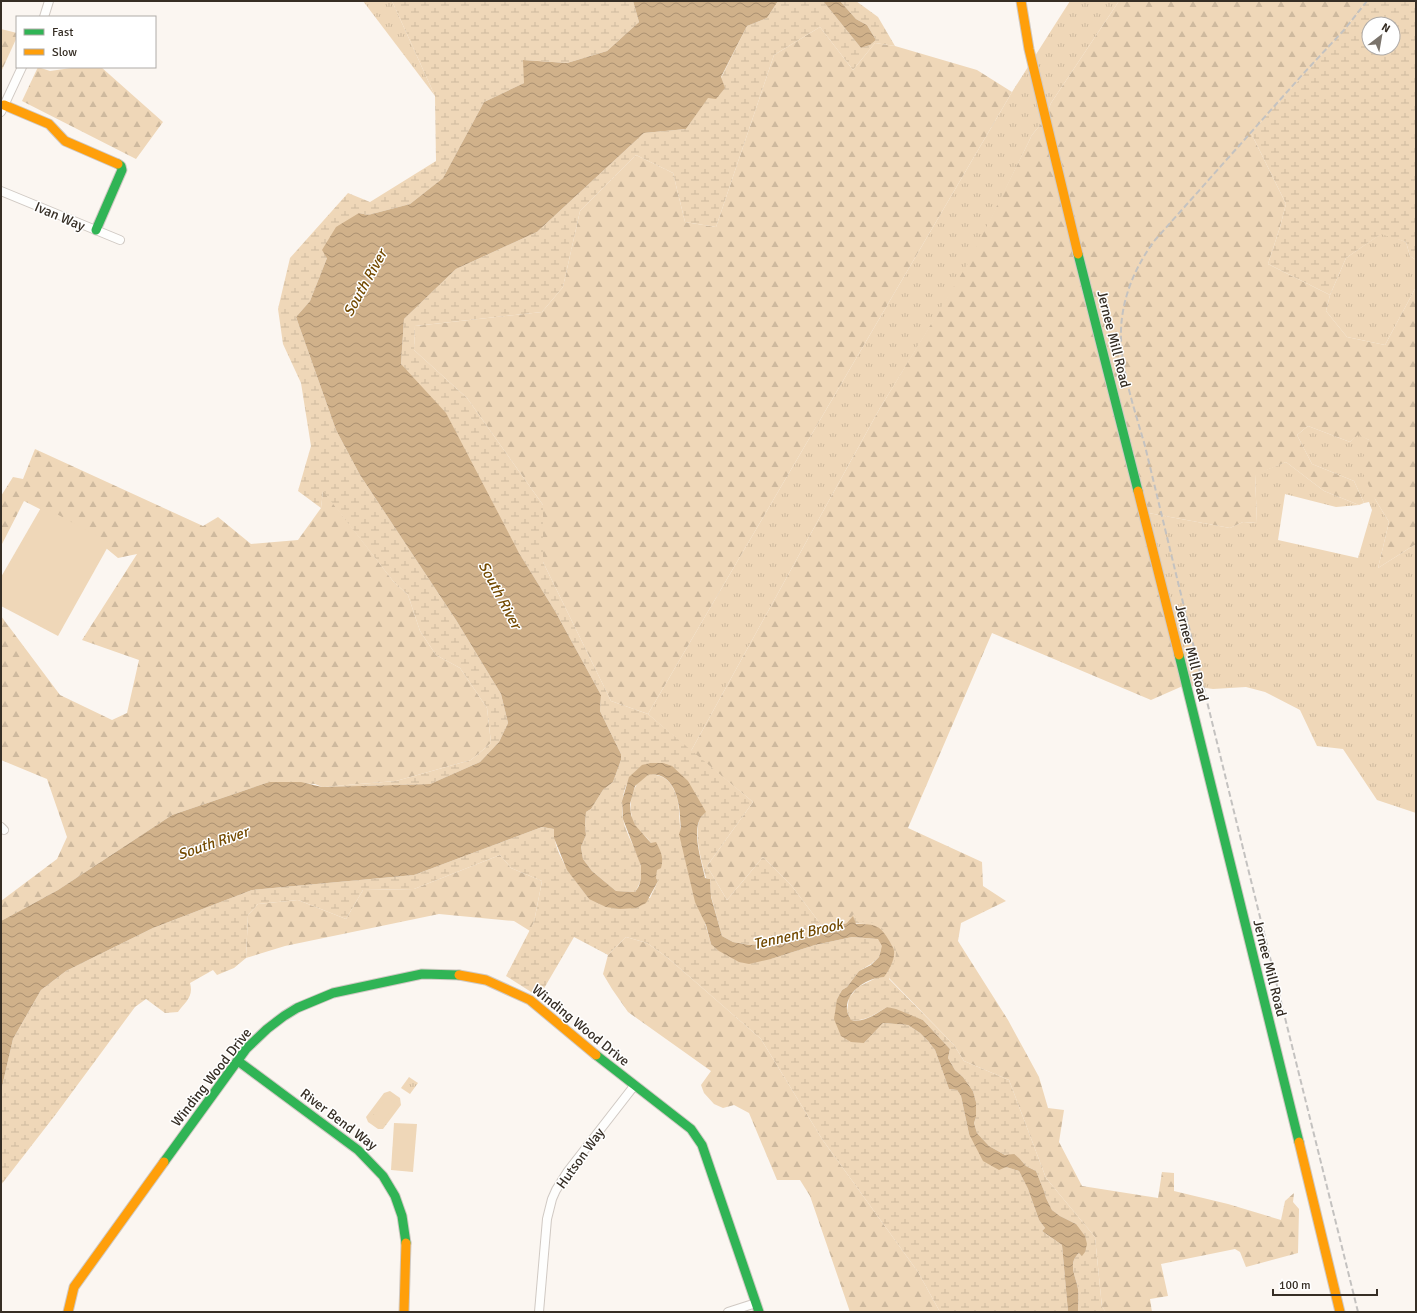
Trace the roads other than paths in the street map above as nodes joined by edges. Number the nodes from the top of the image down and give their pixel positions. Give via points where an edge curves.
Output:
1 (49, 1) edge
2 (1021, 1) edge
3 (44, 16) edge
4 (22, 68) edge
5 (3, 109) edge
6 (1, 191) edge
7 (96, 230) junction
8 (120, 240) dead end
9 (238, 1062) junction
10 (634, 1086) junction
11 (758, 1308) edge
12 (68, 1312) edge
13 (404, 1312) edge
14 (539, 1312) edge
15 (728, 1312) edge
16 (1340, 1312) edge

1 - 3 street
2 - 16 street, Jernee Mill Road via 1028,49 1064,198
4 - 5 street
5 - 7 street via 49,124 65,140 121,166 122,170
6 - 7 street, Ivan Way
7 - 8 street, Ivan Way
9 - 10 street, Winding Wood Drive via 267,1029 290,1012 308,1003 333,993 408,977 449,974 486,980 518,993
9 - 12 street, Winding Wood Drive via 85,1270 74,1288
9 - 13 street, River Bend Way via 358,1150 383,1176 395,1196 406,1239
10 - 11 street, Winding Wood Drive via 685,1124 702,1145
10 - 14 street, Hutson Way via 568,1171 554,1194 547,1219
11 - 15 street

